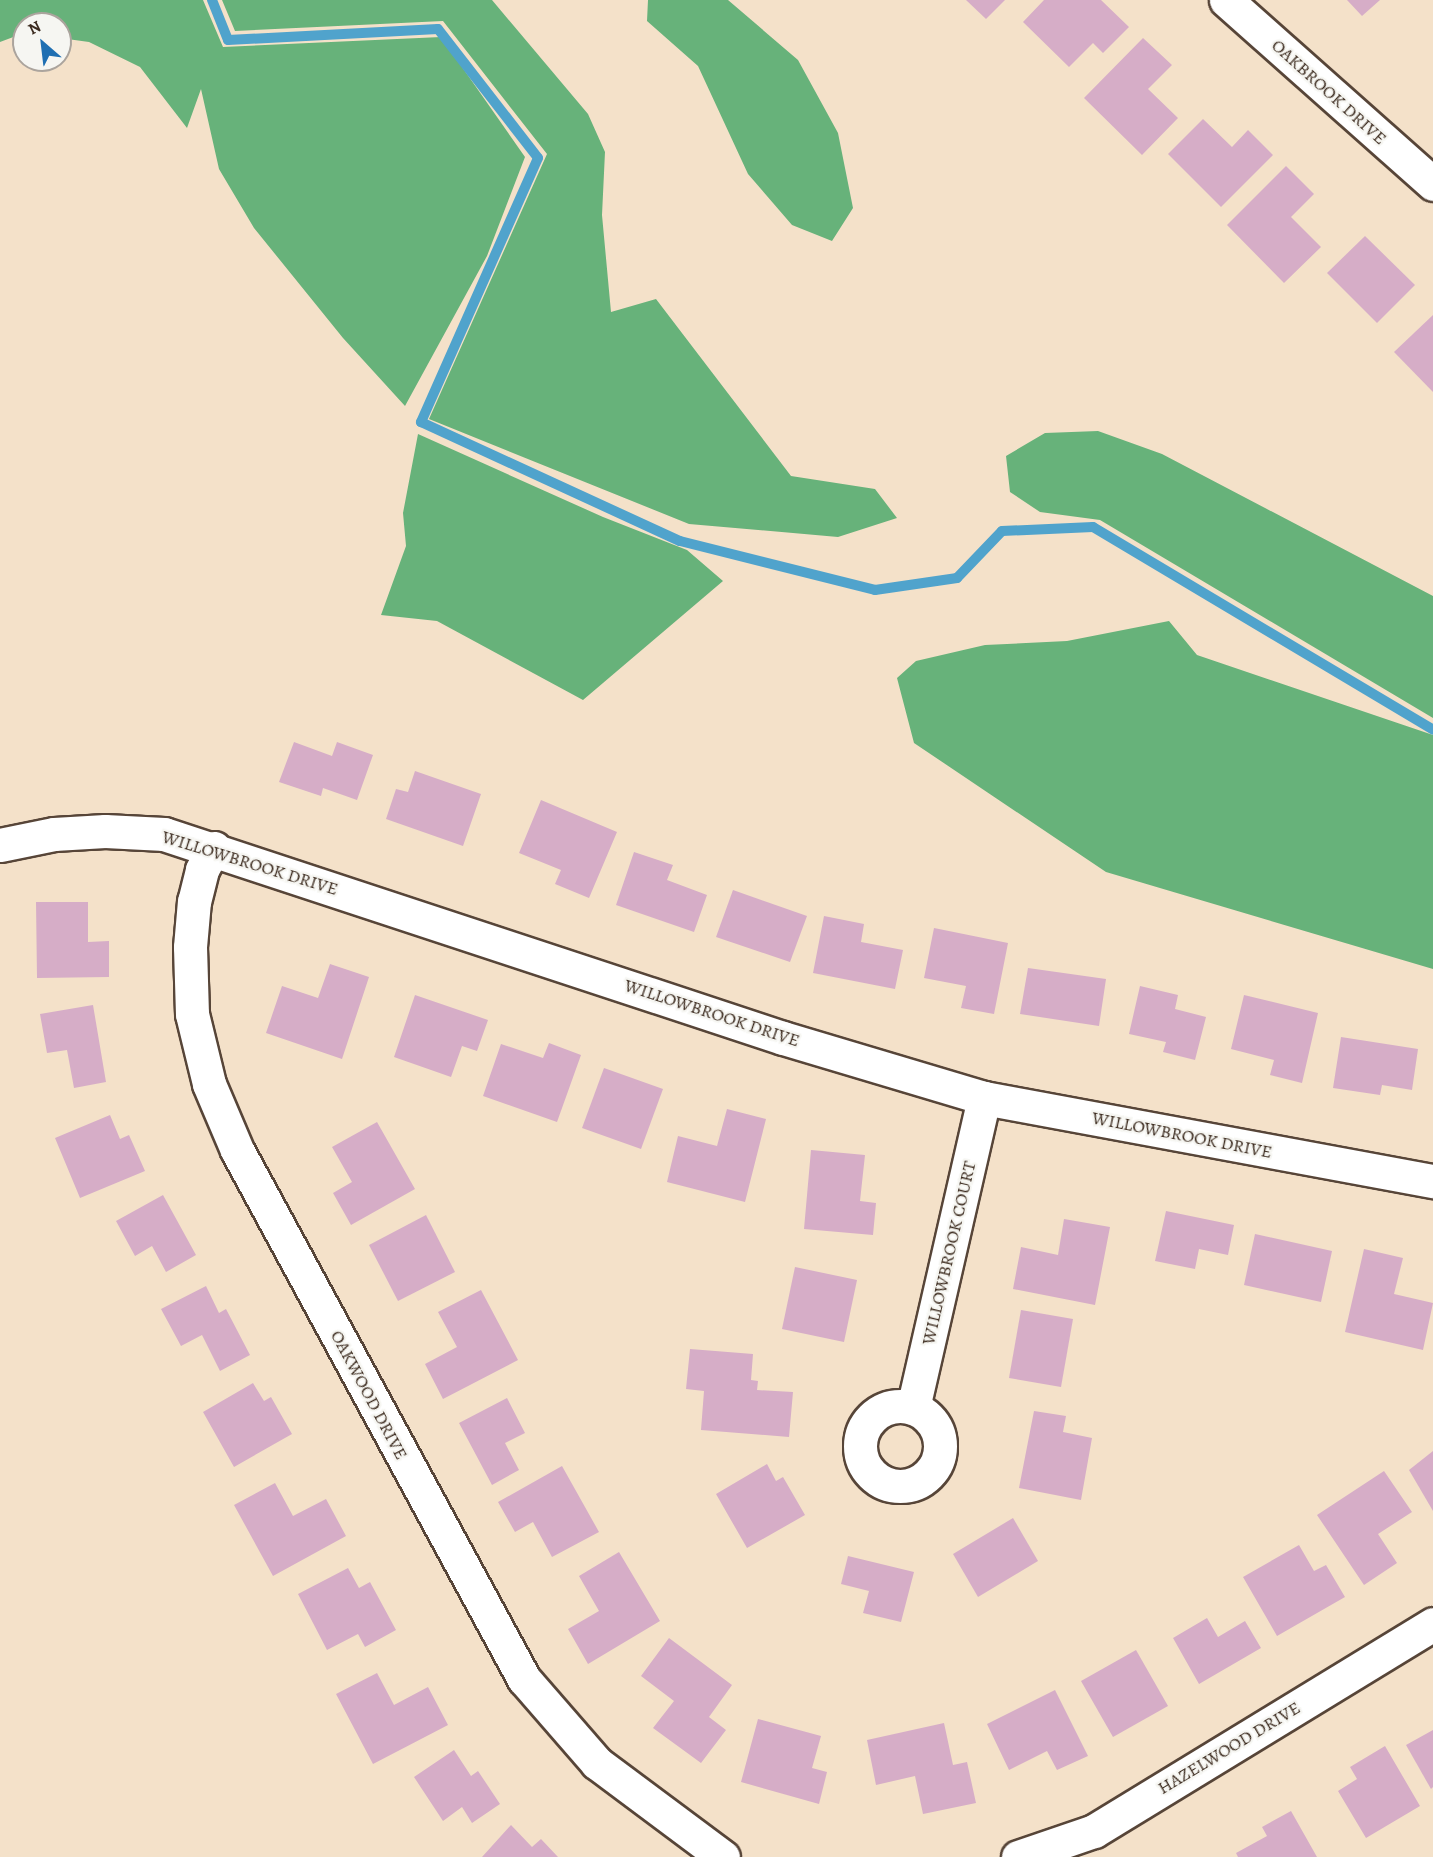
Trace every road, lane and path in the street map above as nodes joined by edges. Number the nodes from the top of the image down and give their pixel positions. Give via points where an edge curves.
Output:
1 (1226, 0) edge
2 (1433, 184) edge
3 (0, 845) edge
4 (214, 848) junction
5 (984, 1098) junction
6 (1433, 1181) edge
7 (913, 1408) dead end
8 (1433, 1624) edge
9 (723, 1857) edge
10 (1018, 1857) edge

1 - 2 street, OAKBROOK DRIVE
3 - 4 street, WILLOWBROOK DRIVE via 54,834 105,831 164,834
4 - 5 street, WILLOWBROOK DRIVE via 783,1038
4 - 9 street, OAKWOOD DRIVE via 202,870 194,901 190,947 192,1014 209,1084 237,1150 524,1679 597,1763
5 - 6 street, WILLOWBROOK DRIVE
5 - 7 street, WILLOWBROOK COURT
8 - 10 street, HAZELWOOD DRIVE via 1094,1831

